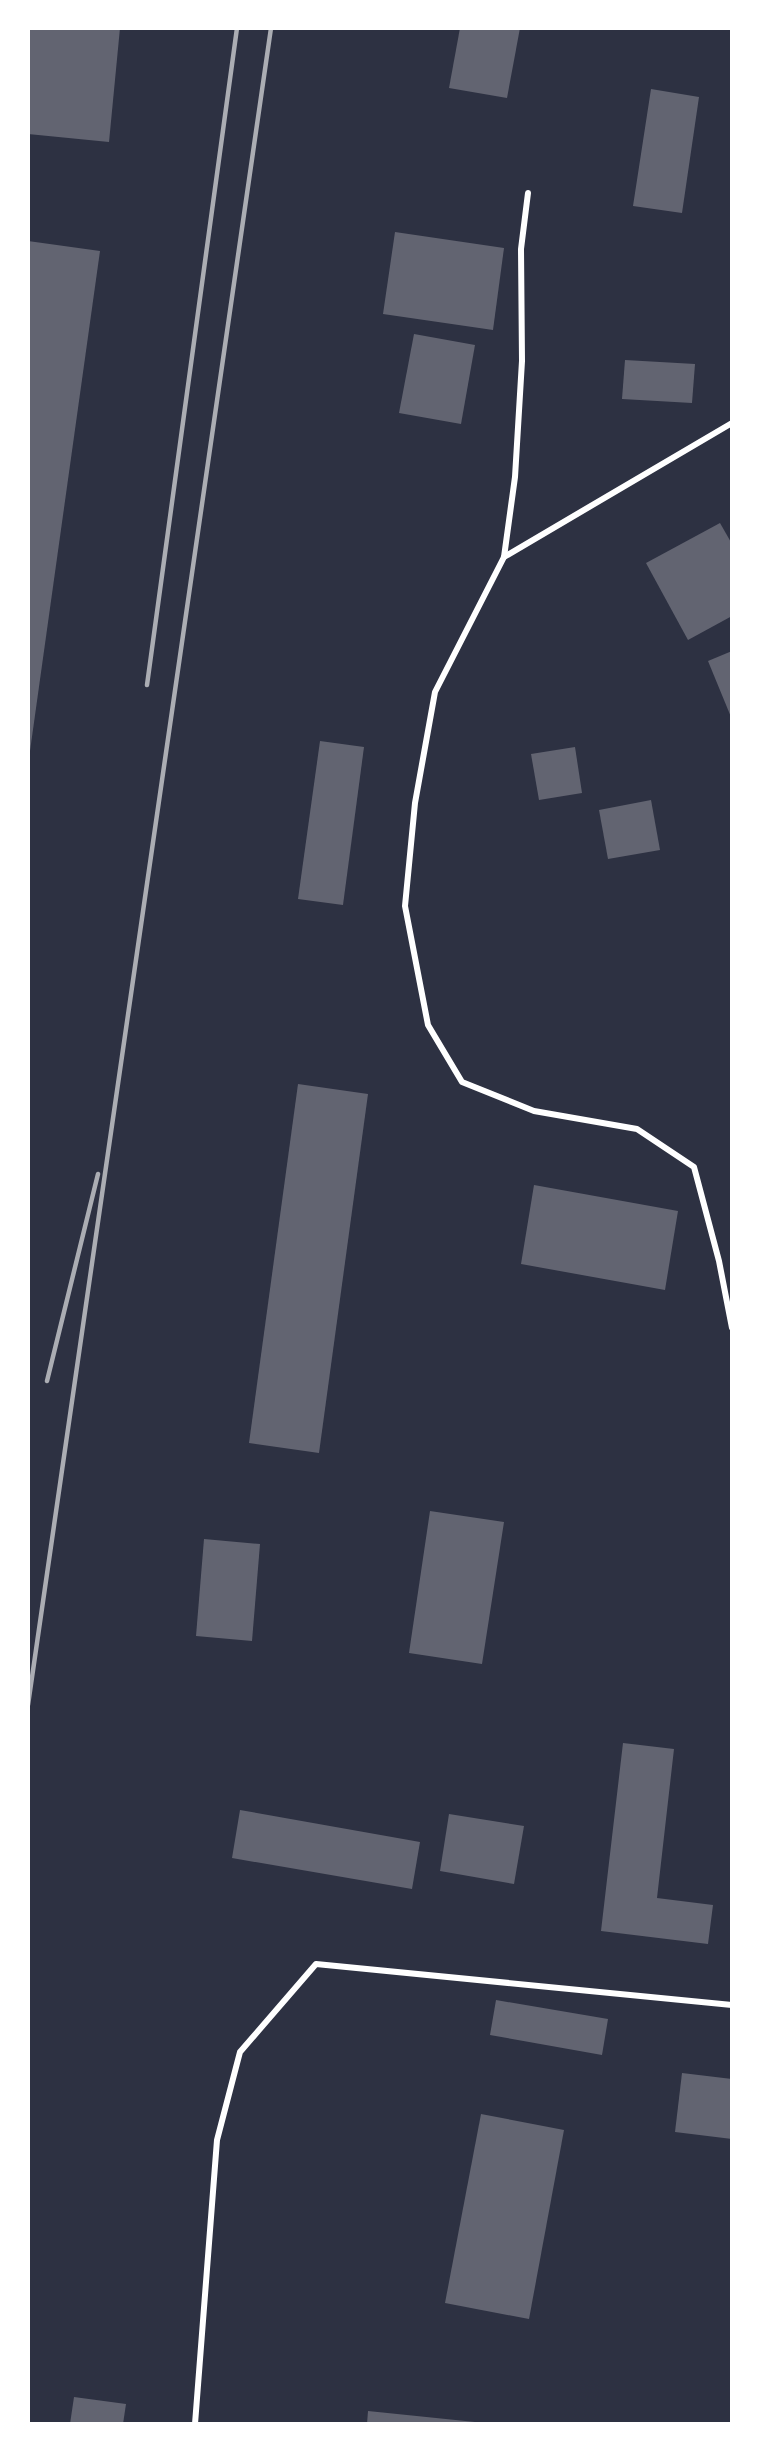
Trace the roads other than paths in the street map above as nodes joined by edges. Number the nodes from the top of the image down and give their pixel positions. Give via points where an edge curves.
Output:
1 (528, 193) dead end
2 (732, 423) edge
3 (504, 557) junction
4 (732, 1328) edge
5 (732, 2005) edge
6 (195, 2424) edge

1 - 3 street via 521,249 522,361 515,477
2 - 3 street
3 - 4 street via 435,692 415,802 405,906 428,1025 462,1082 534,1111 637,1129 694,1167
5 - 6 street via 316,1964 240,2052 217,2140

